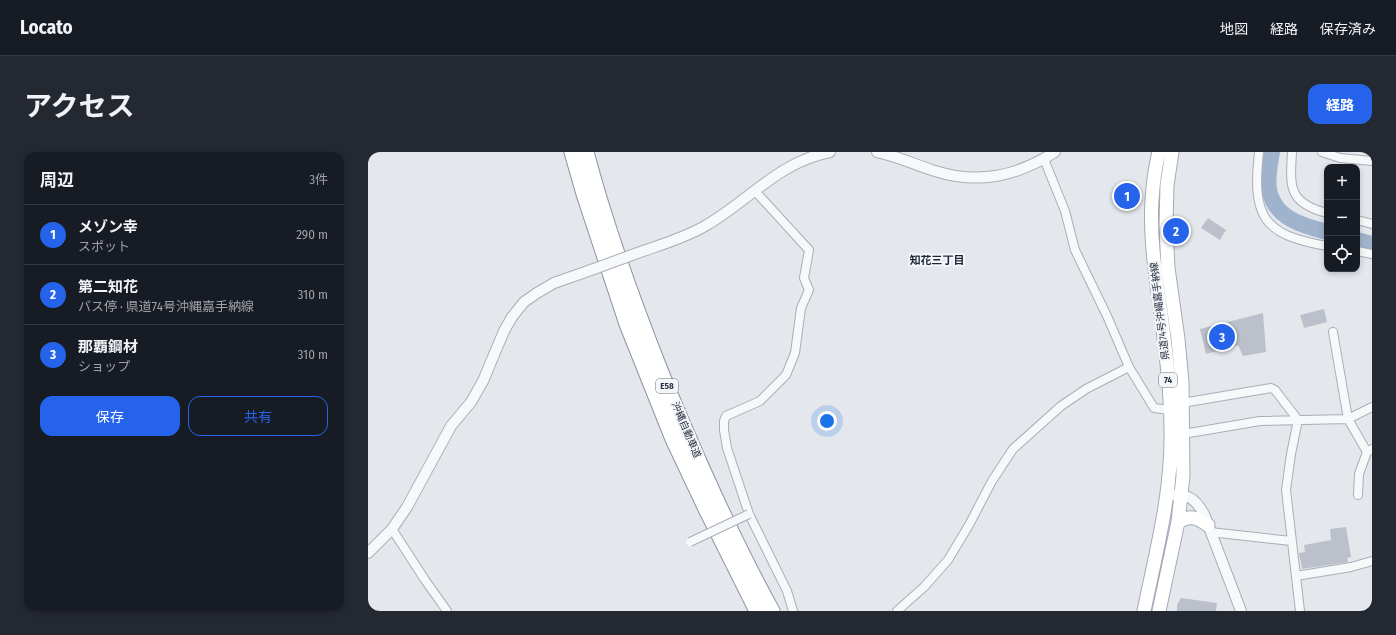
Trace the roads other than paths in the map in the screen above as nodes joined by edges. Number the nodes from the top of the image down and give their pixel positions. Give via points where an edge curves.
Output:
1 (572, 152) edge
2 (586, 152) edge
3 (830, 152) edge
4 (877, 152) edge
5 (1055, 152) edge
6 (1159, 152) edge
7 (1172, 152) edge
8 (1260, 152) edge
9 (1292, 152) edge
10 (1322, 152) edge
11 (1044, 159) junction
12 (1372, 161) edge
13 (755, 191) junction
14 (1324, 212) edge
15 (1360, 221) edge
16 (1372, 224) edge
17 (1324, 246) edge
18 (1360, 252) edge
19 (1372, 254) edge
20 (1333, 332) dead end
21 (1129, 367) junction
22 (1182, 403) junction
23 (1372, 407) edge
24 (1170, 410) junction
25 (1348, 419) junction
26 (1298, 420) junction
27 (1183, 434) junction
28 (1369, 450) edge
29 (1168, 494) junction
30 (1358, 495) dead end
31 (1182, 496) junction
32 (749, 514) junction
33 (1178, 522) junction
34 (1209, 528) junction
35 (392, 529) junction
36 (1292, 541) junction
37 (690, 542) dead end
38 (368, 553) edge
39 (1372, 562) edge
40 (1296, 576) junction
41 (447, 611) edge
42 (757, 611) edge
43 (772, 611) edge
44 (793, 611) edge
45 (897, 611) edge
46 (1144, 611) edge
47 (1159, 611) edge
48 (1241, 611) edge
49 (1300, 611) edge

1 - 42 highway, 沖縄自動車道 / E58 via 627,324 673,439
2 - 43 highway, 沖縄自動車道 / E58 via 596,191 641,321 685,432
3 - 13 street via 799,162 776,174
4 - 11 street via 937,172 979,178 1003,175
5 - 11 street
6 - 24 main road, 県道74号沖縄嘉手納線 / 74 via 1152,199 1152,224
7 - 22 main road, 県道74号沖縄嘉手納線 / 74 via 1167,185 1166,226
8 - 17 street via 1256,178 1259,206 1270,224 1283,234 1303,242
9 - 14 street via 1292,187 1296,196 1303,203
10 - 12 street via 1340,158
11 - 21 street via 1065,211 1075,250
13 - 32 street via 809,250 804,278 809,290 801,308 795,353 786,375 760,401 726,416 724,421 727,448
13 - 35 street, bridge via 704,227 554,283 524,302 504,331 471,402 451,426 407,507
15 - 16 street
18 - 19 street
20 - 25 street
21 - 24 street via 1154,408
21 - 45 street via 1086,389 1061,406 1013,449 948,560 924,587
22 - 26 street via 1271,388
22 - 27 main road, 県道74号沖縄嘉手納線 / 74
23 - 25 street
24 - 29 main road, 県道74号沖縄嘉手納線 / 74
25 - 26 street
25 - 28 street
26 - 27 street via 1260,421
26 - 36 street via 1286,490
27 - 31 main road, 県道74号沖縄嘉手納線 / 74
28 - 30 street via 1359,474
29 - 31 street
29 - 46 main road, 県道74号沖縄嘉手納線 / 74
31 - 33 main road, 県道74号沖縄嘉手納線 / 74
31 - 34 street via 1191,498 1198,504
32 - 37 street, bridge
32 - 44 street via 787,590
33 - 34 main road via 1186,518 1199,519
33 - 47 main road, 県道74号沖縄嘉手納線 / 74
34 - 36 street
34 - 48 street
35 - 38 street
35 - 41 street
36 - 40 street
39 - 40 street
40 - 49 street

